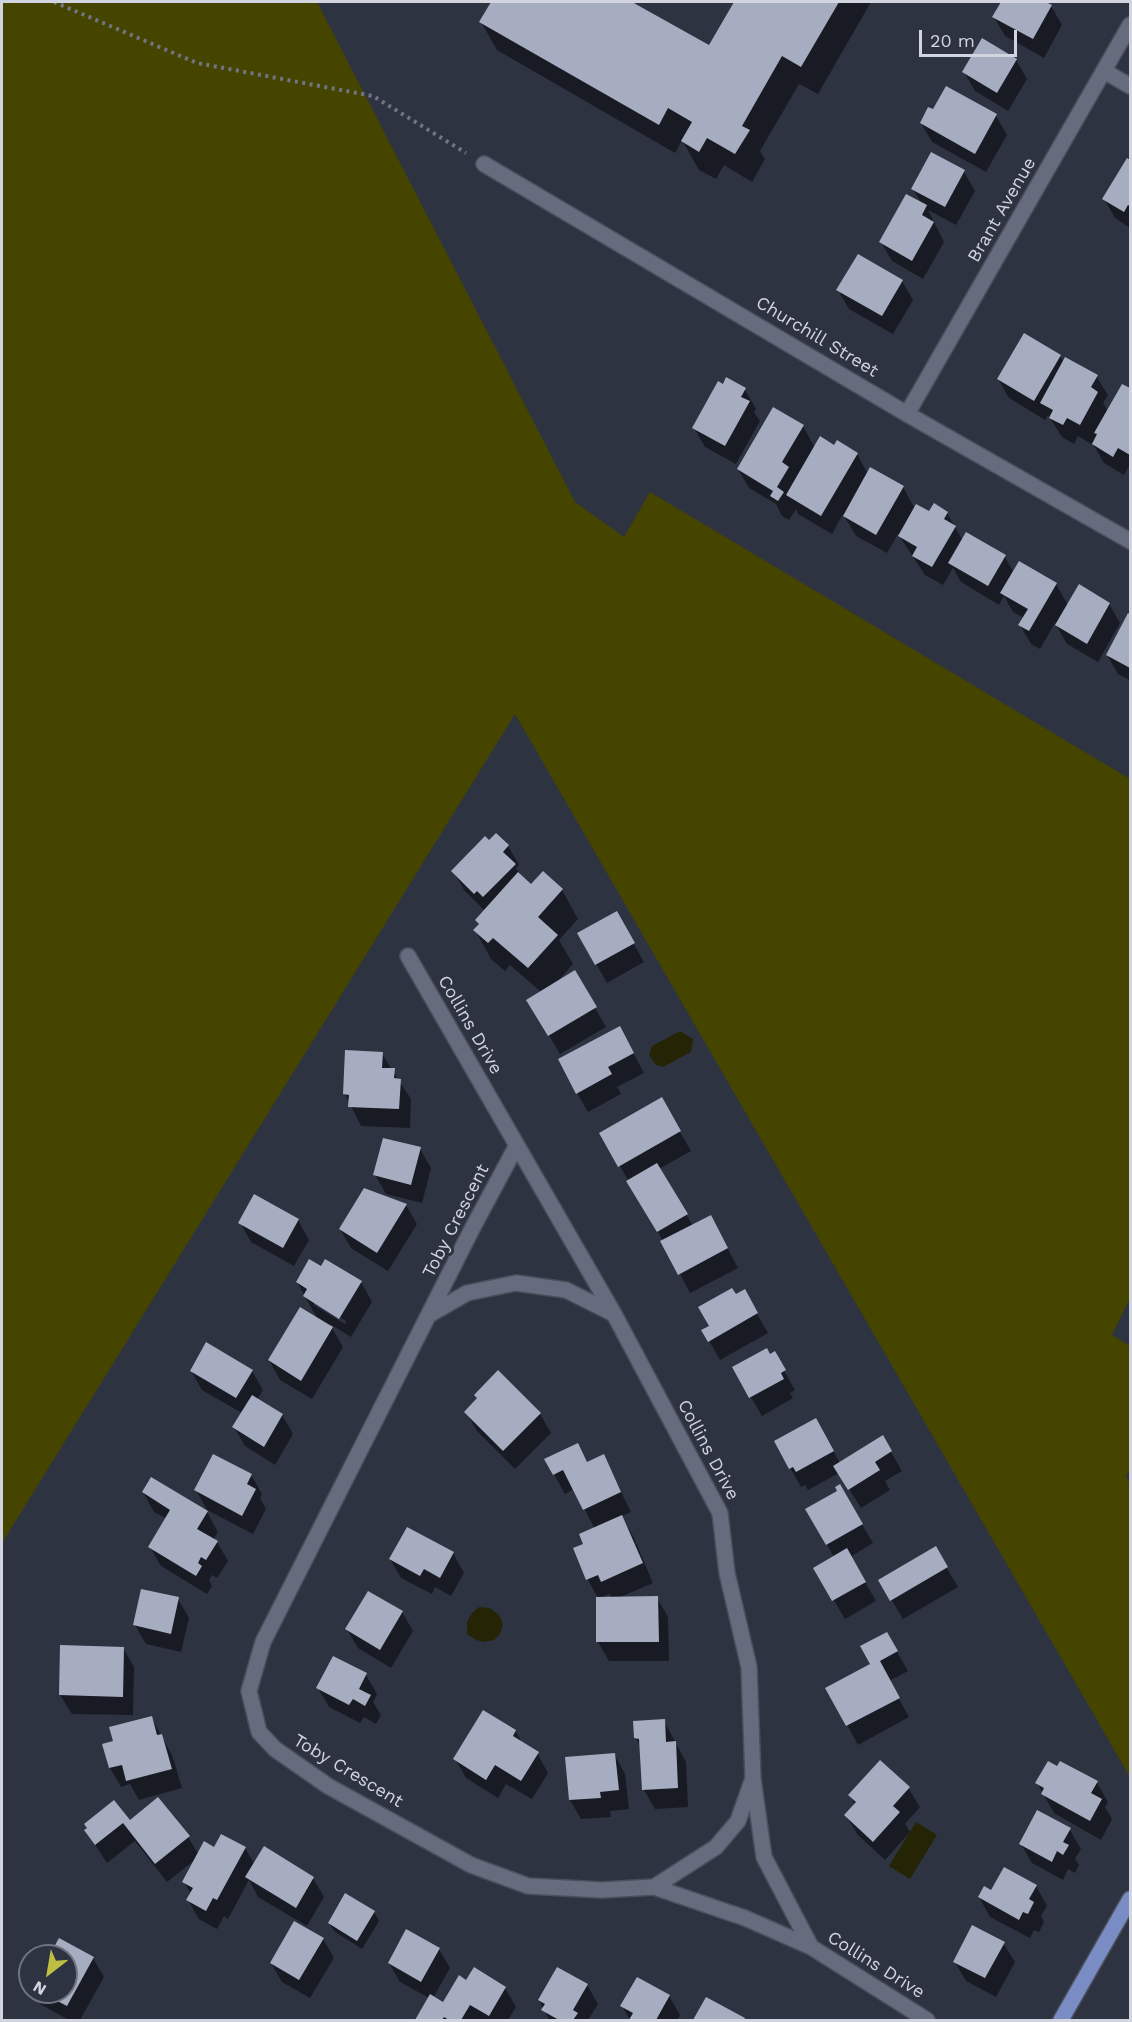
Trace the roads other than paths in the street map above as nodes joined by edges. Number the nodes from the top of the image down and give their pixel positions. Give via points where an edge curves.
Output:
1 (1131, 25) edge
2 (1104, 71) junction
3 (1131, 86) edge
4 (484, 164) road end
5 (907, 414) junction
6 (1131, 541) edge
7 (408, 956) dead end
8 (517, 1145) junction
9 (614, 1314) junction
10 (429, 1315) junction
11 (753, 1779) junction
12 (654, 1887) junction
13 (1131, 1899) edge
14 (811, 1947) junction
15 (927, 2020) edge
16 (1061, 2020) edge

1 - 2 street, Brant Avenue
2 - 3 street
2 - 5 street, Brant Avenue
4 - 5 street, Churchill Street
5 - 6 street, Churchill Street
7 - 8 street, Collins Drive
8 - 9 street, Collins Drive
8 - 10 street, Toby Crescent
9 - 10 street, Toby Crescent via 566,1290 516,1283 467,1293
9 - 11 street, Collins Drive via 720,1513 727,1573 748,1667
10 - 12 street, Toby Crescent via 263,1642 249,1691 259,1732 275,1749 328,1786 471,1865 528,1886 602,1890
11 - 12 street, Toby Crescent via 738,1821 716,1847
11 - 14 street, Collins Drive via 764,1857
12 - 14 street, Toby Crescent via 745,1918
13 - 16 main road
14 - 15 street, Collins Drive

